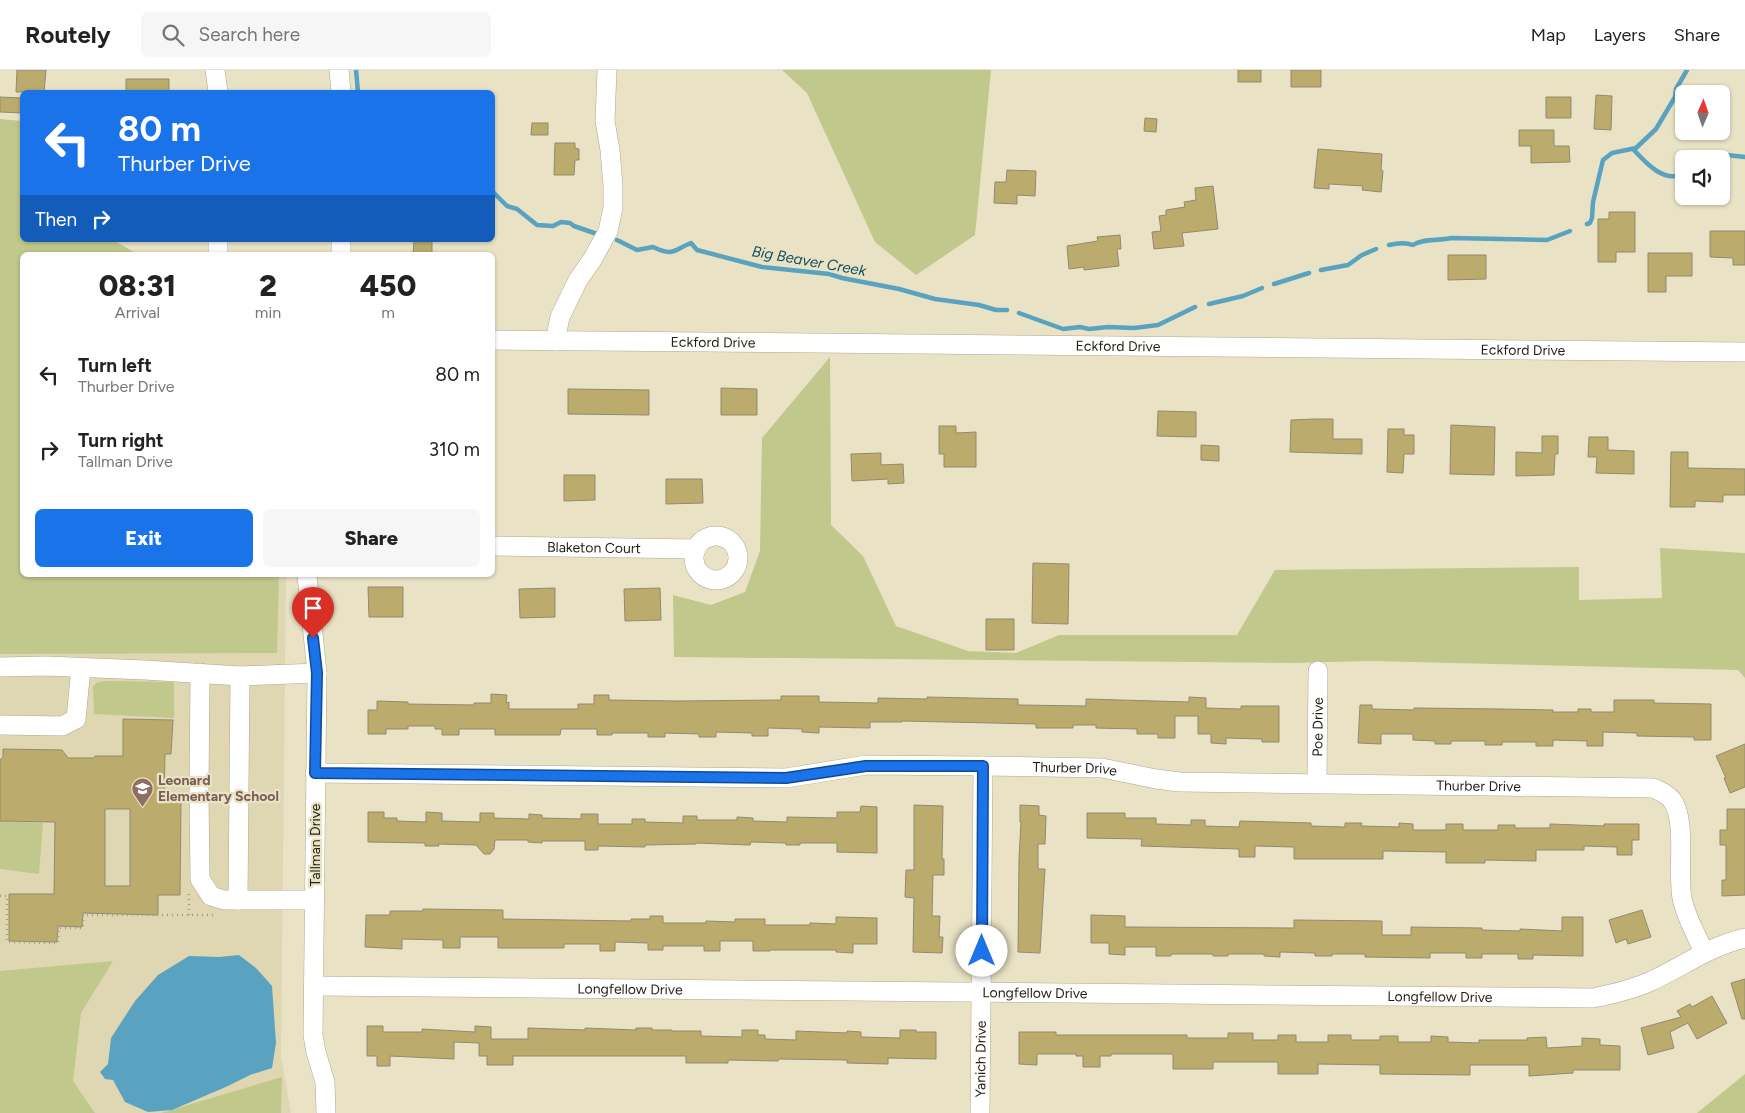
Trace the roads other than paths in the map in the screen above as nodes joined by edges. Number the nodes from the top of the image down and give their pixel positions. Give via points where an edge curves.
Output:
1 (215, 70) edge
2 (339, 70) edge
3 (606, 70) edge
4 (218, 90) edge
5 (341, 90) edge
6 (495, 340) edge
7 (555, 341) junction
8 (1745, 352) edge
9 (495, 546) edge
10 (696, 549) dead end
11 (307, 577) edge
12 (0, 667) edge
13 (81, 668) junction
14 (1318, 671) dead end
15 (200, 673) junction
16 (317, 673) junction
17 (240, 676) junction
18 (0, 725) edge
19 (983, 766) junction
20 (315, 773) junction
21 (1317, 783) junction
22 (238, 900) junction
23 (314, 900) junction
24 (1745, 938) edge
25 (1704, 952) junction
26 (314, 986) junction
27 (981, 992) junction
28 (326, 1113) edge
29 (980, 1113) edge

1 - 4 street
2 - 5 street
3 - 7 street via 605,122 613,208 608,230 560,317
6 - 7 street, Eckford Drive
7 - 8 street, Eckford Drive
9 - 10 street, Blaketon Court
11 - 16 street, Tallman Drive
12 - 13 street
13 - 15 street
13 - 18 street via 76,719 62,726
14 - 21 street, Poe Drive
15 - 17 street
15 - 22 street via 200,879 211,896
16 - 17 street
16 - 20 street, Tallman Drive
17 - 22 street
19 - 20 street, Thurber Drive via 866,766 786,778
19 - 21 street, Thurber Drive via 1102,768 1180,782
19 - 27 street, Yanich Drive
20 - 23 street, Tallman Drive
21 - 25 street, Thurber Drive via 1642,786 1661,791 1672,800 1678,812 1682,897 1686,914
22 - 23 street
23 - 26 street, Tallman Drive
24 - 25 street, Longfellow Drive
25 - 27 street, Longfellow Drive via 1634,988 1593,998
26 - 27 street, Longfellow Drive
26 - 28 street, Tallman Drive via 314,1044 325,1082
27 - 29 street, Yanich Drive

